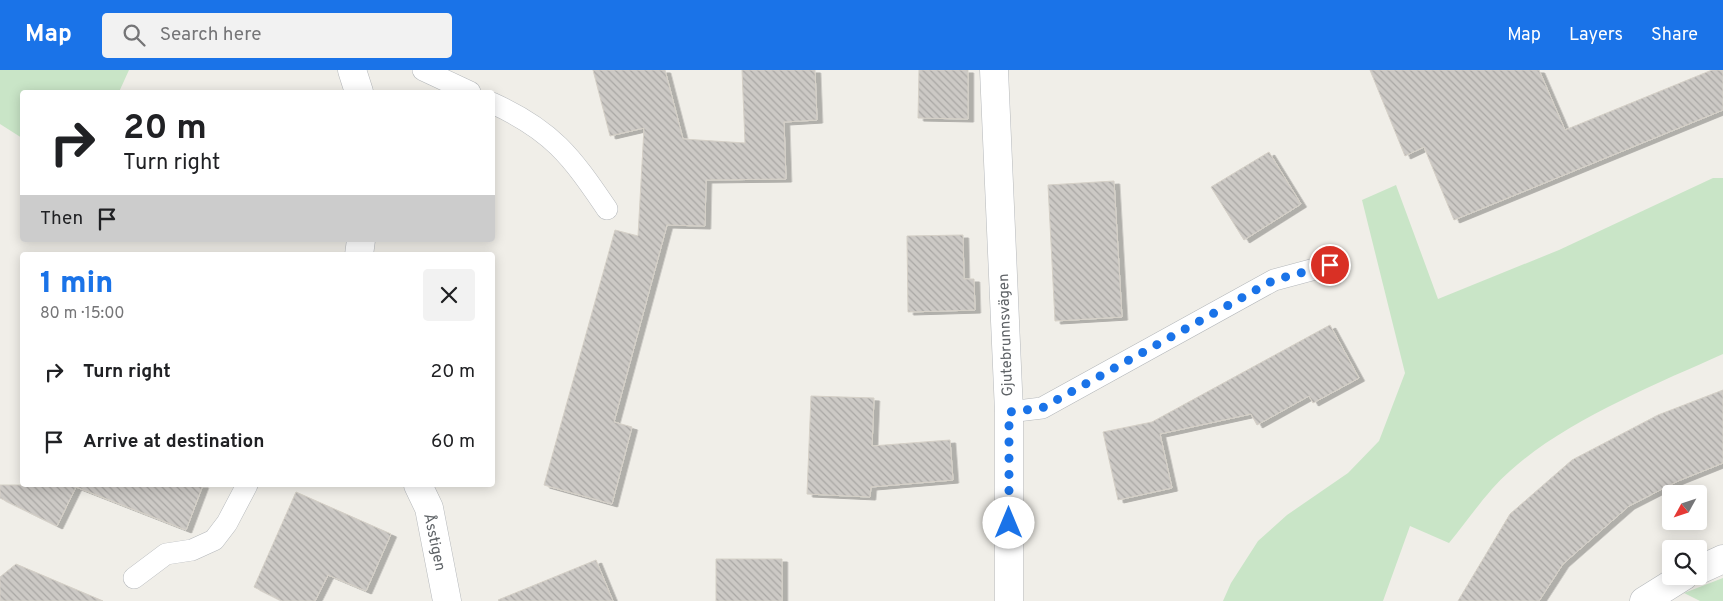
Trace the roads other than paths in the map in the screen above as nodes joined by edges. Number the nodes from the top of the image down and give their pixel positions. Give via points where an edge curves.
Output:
1 (352, 70) edge
2 (423, 70) edge
3 (994, 70) edge
4 (358, 90) edge
5 (466, 90) edge
6 (495, 104) edge
7 (607, 210) dead end
8 (1330, 265) dead end
9 (1009, 412) junction
10 (246, 487) edge
11 (419, 487) edge
12 (1723, 559) edge
13 (1707, 566) edge
14 (134, 578) dead end
15 (1670, 585) edge
16 (447, 601) edge
17 (1009, 601) edge
18 (1644, 601) edge

1 - 4 street
2 - 5 lane
3 - 9 street, Gjutebrunnsvägen
6 - 7 lane via 545,132 576,163
8 - 9 lane via 1274,280 1042,408
9 - 17 street, Gjutebrunnsvägen
10 - 14 lane via 214,540 192,550 166,554
11 - 16 street, Åsstigen via 429,508
12 - 13 street
15 - 18 street

